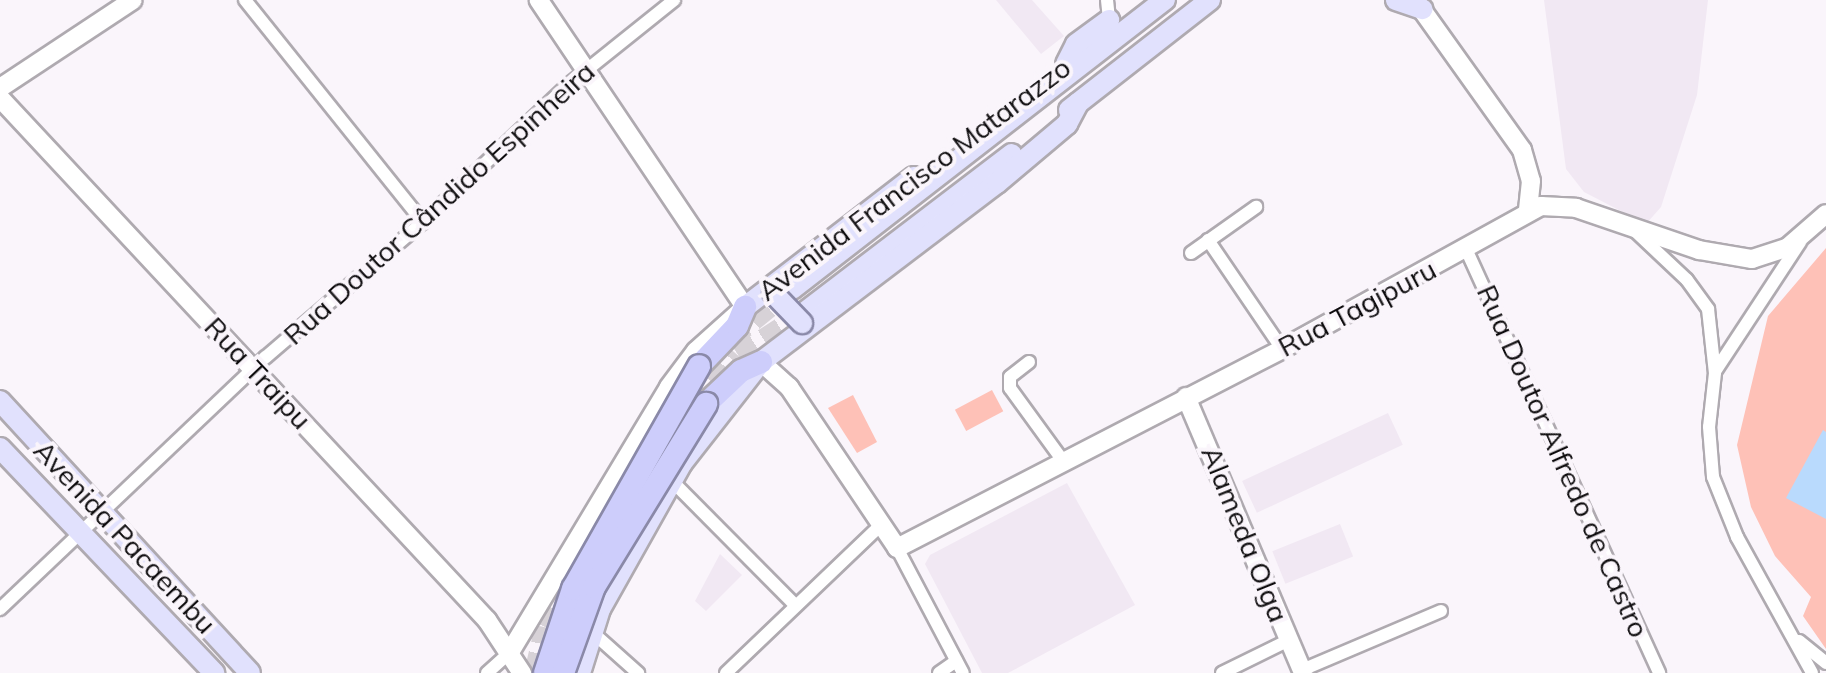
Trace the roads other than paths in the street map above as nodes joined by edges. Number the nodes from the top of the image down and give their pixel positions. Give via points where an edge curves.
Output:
1 (133, 0) edge
2 (245, 0) edge
3 (539, 0) edge
4 (674, 0) edge
5 (1165, 0) edge
6 (1210, 0) edge
7 (1396, 0) edge
8 (1419, 5) edge
9 (1108, 10) edge
10 (1110, 43) junction
11 (1066, 64) junction
12 (585, 70) junction
13 (0, 88) edge
14 (0, 98) edge
15 (1256, 207) dead end
16 (1528, 211) junction
17 (1826, 214) edge
18 (423, 222) junction
19 (1630, 226) junction
20 (1803, 237) junction
21 (1208, 240) junction
22 (1466, 249) junction
23 (1191, 253) dead end
24 (778, 290) junction
25 (745, 307) junction
26 (806, 321) junction
27 (1282, 349) junction
28 (761, 362) junction
29 (1029, 362) dead end
30 (255, 368) junction
31 (1715, 373) junction
32 (1186, 397) junction
33 (0, 401) edge
34 (0, 448) edge
35 (1063, 461) junction
36 (672, 481) junction
37 (103, 513) junction
38 (881, 525) junction
39 (81, 535) junction
40 (897, 548) junction
41 (795, 605) junction
42 (0, 609) edge
43 (1441, 611) dead end
44 (1788, 630) junction
45 (592, 632) junction
46 (1289, 640) junction
47 (510, 652) junction
48 (1826, 663) edge
49 (960, 667) edge
50 (1302, 672) edge
51 (214, 673) edge
52 (250, 673) edge
53 (487, 673) edge
54 (522, 673) edge
55 (545, 673) edge
56 (563, 673) edge
57 (580, 673) edge
58 (638, 673) edge
59 (726, 673) edge
60 (939, 673) edge
61 (1222, 673) edge
62 (1659, 673) edge
63 (1812, 673) edge

1 - 13 street
2 - 18 street
3 - 12 street
4 - 12 street, Rua Doutor Cândido Espinheira
5 - 10 main road, Avenida Francisco Matarazzo
6 - 26 main road, Avenida Francisco Matarazzo via 1078,103 1061,130
7 - 8 main road
8 - 16 street via 1522,150 1531,181
9 - 11 main road via 1076,44
10 - 11 main road, Avenida Francisco Matarazzo via 1092,45
10 - 24 main road, Avenida Francisco Matarazzo
11 - 24 main road, Avenida Francisco Matarazzo
12 - 18 street, Rua Doutor Cândido Espinheira
12 - 25 street
14 - 30 street, Rua Traipu
15 - 21 street
16 - 19 street, Rua Tagipuru via 1556,204
16 - 22 street, Rua Tagipuru
17 - 20 street, Rua Tagipuru
18 - 30 street, Rua Doutor Cândido Espinheira
19 - 20 street, Rua Tagipuru via 1732,258 1772,255
19 - 31 street via 1687,280 1708,309
20 - 31 street
21 - 23 street
21 - 27 street
22 - 27 street, Rua Tagipuru
22 - 62 street, Rua Doutor Alfredo de Castro
24 - 25 main road, Avenida Francisco Matarazzo
24 - 26 main road, bridge
25 - 47 street via 683,367
25 - 55 highway, Avenida Francisco Matarazzo, bridge via 737,326 699,366 573,589
26 - 28 main road, Avenida Francisco Matarazzo
27 - 32 street, Rua Tagipuru
28 - 36 main road via 694,443
28 - 38 street via 789,387
28 - 56 highway, Avenida Francisco Matarazzo, bridge via 741,371 706,404 594,587
29 - 35 street via 1010,377 1010,388
30 - 37 street, Rua Doutor Cândido Espinheira
30 - 47 street, Rua Traipu via 487,620
31 - 44 street via 1709,438 1713,477 1737,537
32 - 35 street, Rua Tagipuru
32 - 46 street, Alameda Olga
33 - 37 main road, Avenida Pacaembu
34 - 39 main road, Avenida Pacaembu
35 - 40 street, Rua Tagipuru
36 - 41 street
36 - 45 main road
37 - 39 street, Rua Doutor Cândido Espinheira
37 - 52 main road, Avenida Pacaembu
38 - 40 street
38 - 41 street
39 - 42 street, Rua Doutor Cândido Espinheira
39 - 51 main road, Avenida Pacaembu
40 - 49 street
41 - 59 street
43 - 50 street
44 - 48 street
44 - 63 street
45 - 57 main road
45 - 58 street
46 - 50 street, Alameda Olga
46 - 61 street
47 - 53 street
47 - 54 street, Rua Traipu
49 - 60 street

